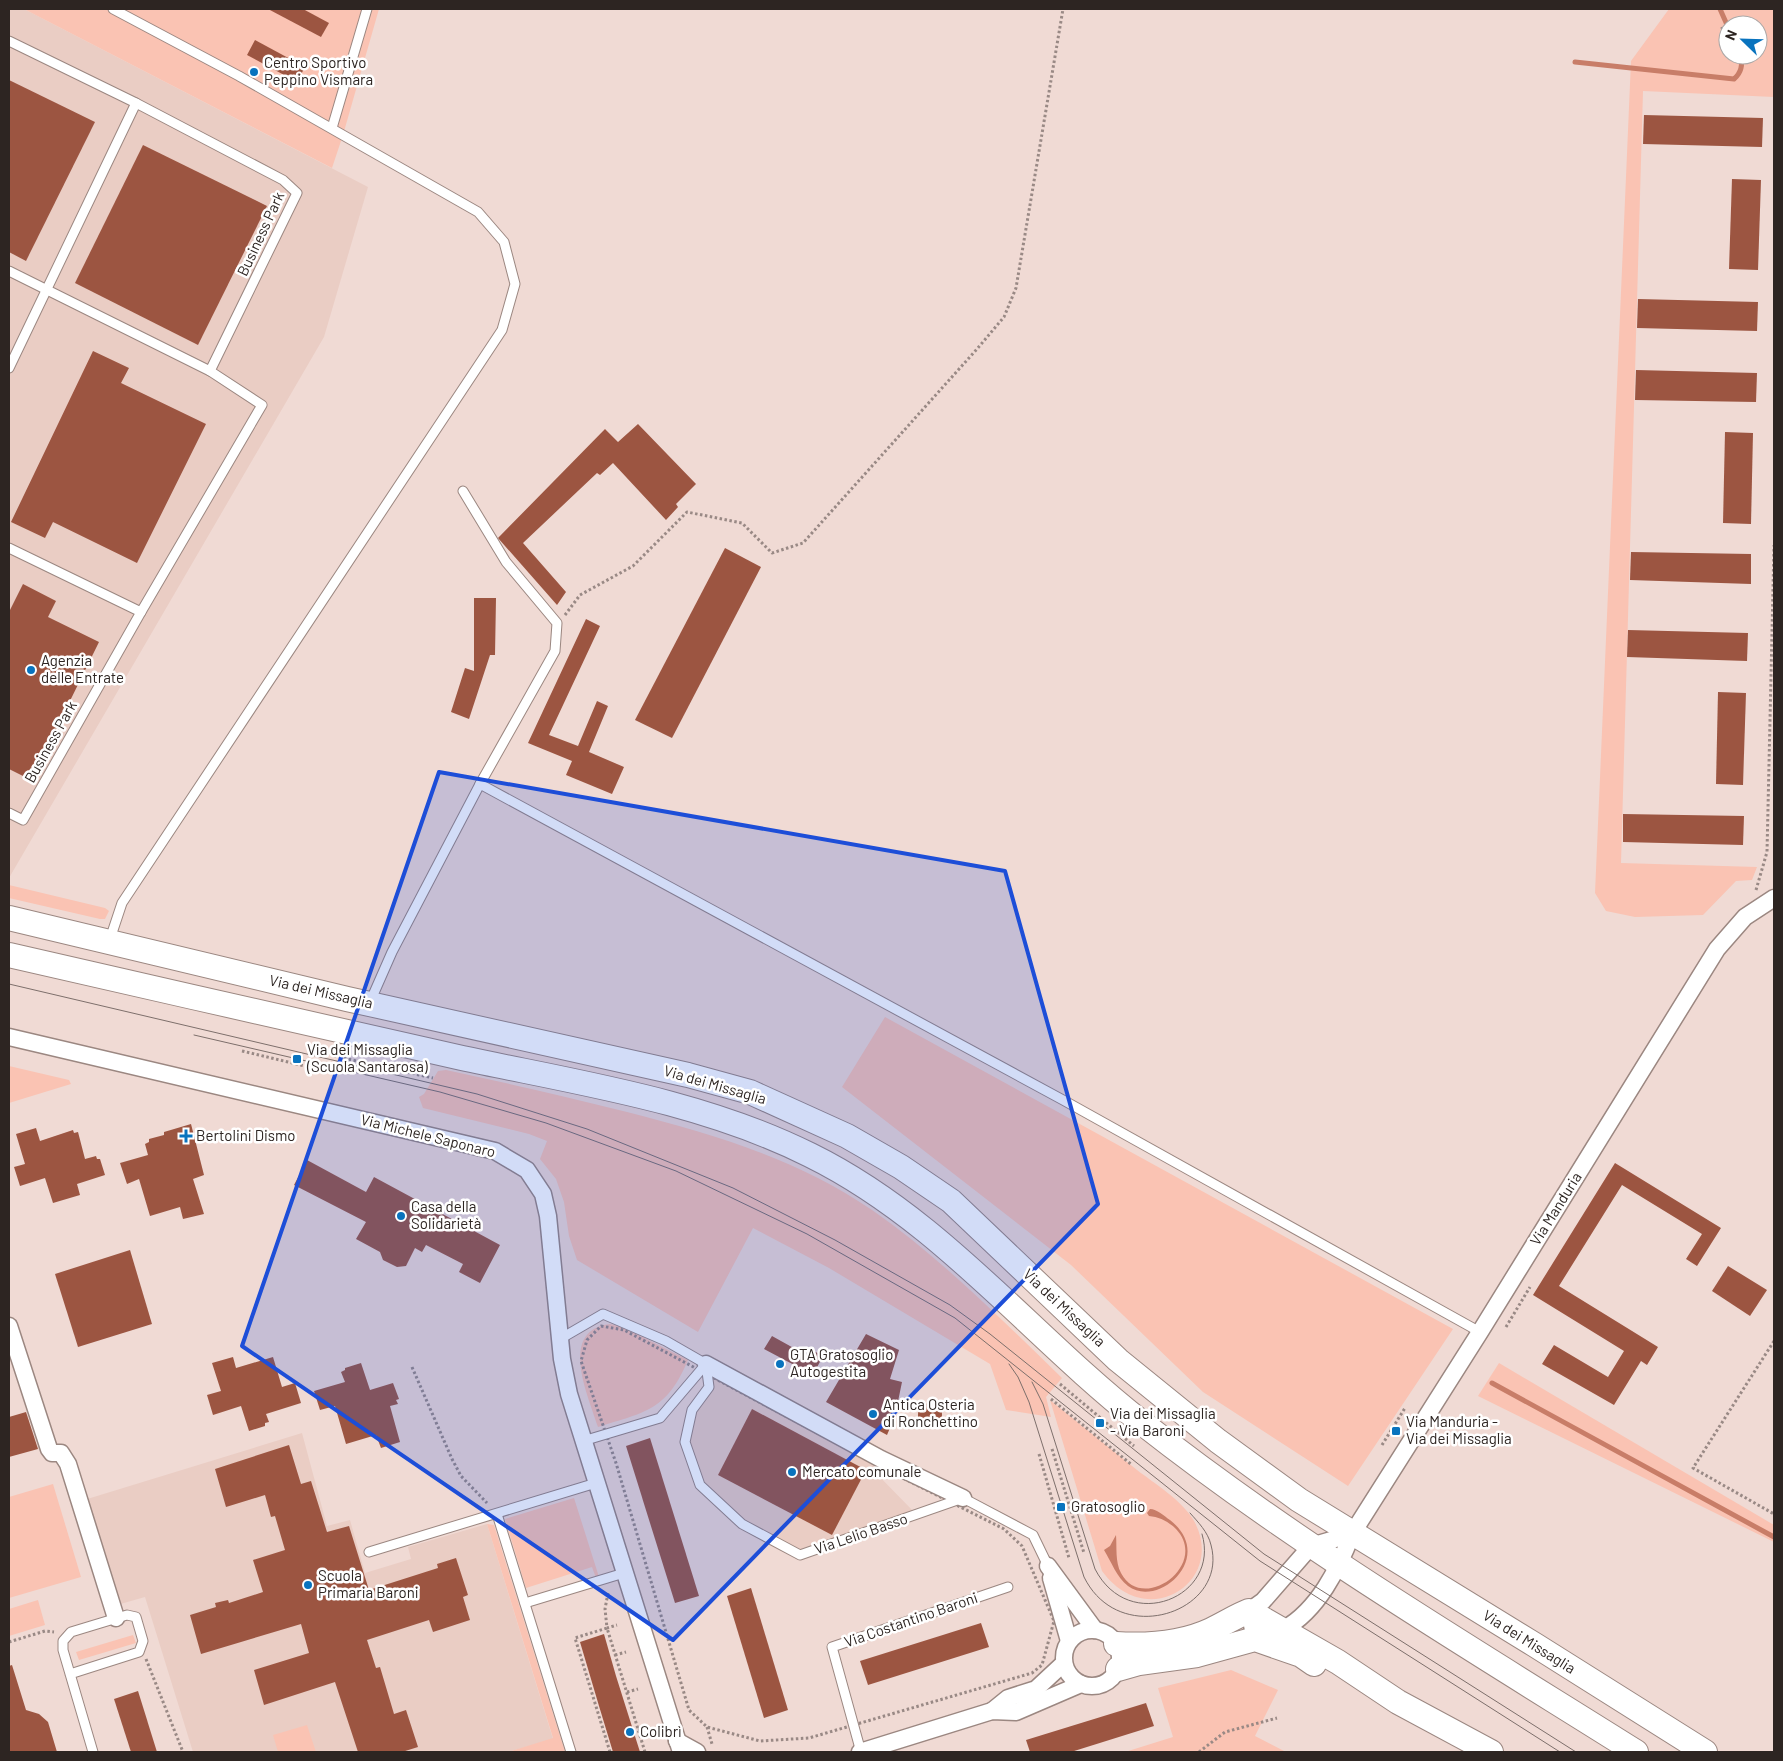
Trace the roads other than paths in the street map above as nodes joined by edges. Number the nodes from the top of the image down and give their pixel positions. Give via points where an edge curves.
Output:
1 (113, 9) edge
2 (367, 9) edge
3 (9, 41) edge
4 (136, 103) junction
5 (332, 128) junction
6 (9, 270) edge
7 (46, 289) junction
8 (9, 368) edge
9 (210, 371) junction
10 (464, 491) dead end
11 (9, 548) edge
12 (141, 612) junction
13 (480, 784) junction
14 (9, 812) edge
15 (1774, 898) edge
16 (9, 918) edge
17 (109, 942) junction
18 (9, 954) edge
19 (369, 1004) junction
20 (9, 1037) edge
21 (9, 1326) edge
22 (1480, 1332) junction
23 (560, 1339) junction
24 (706, 1364) junction
25 (583, 1441) junction
26 (596, 1483) junction
27 (963, 1498) junction
28 (494, 1511) junction
29 (1352, 1534) junction
30 (1311, 1546) junction
31 (369, 1552) dead end
32 (1340, 1565) junction
33 (1048, 1566) junction
34 (624, 1573) junction
35 (1008, 1587) dead end
36 (525, 1603) junction
37 (1249, 1611) junction
38 (116, 1618) junction
39 (1095, 1630) junction
40 (1284, 1630) junction
41 (1255, 1639) junction
42 (1068, 1641) junction
43 (1116, 1644) junction
44 (1064, 1663) junction
45 (1118, 1669) junction
46 (70, 1674) junction
47 (1081, 1684) junction
48 (1398, 1702) junction
49 (992, 1711) junction
50 (679, 1747) edge
51 (93, 1752) edge
52 (571, 1752) edge
53 (697, 1752) edge
54 (861, 1752) edge
55 (1491, 1752) edge
56 (1636, 1752) edge
57 (1705, 1752) edge

1 - 5 lane
2 - 5 lane
3 - 4 lane, Business Park
4 - 7 lane
4 - 9 lane, Business Park via 283,180 297,193
5 - 17 lane via 478,212 504,242 515,284 502,330 122,904
6 - 7 lane, Business Park
7 - 8 lane
7 - 9 lane, Business Park
9 - 12 lane, Business Park via 262,405
10 - 13 lane via 506,562 557,622 555,651
11 - 12 lane
12 - 14 lane, Business Park via 23,820
13 - 19 lane via 392,952
13 - 22 lane via 1063,1100
15 - 22 street, Via Manduria via 1745,917 1717,949
16 - 17 main road, Via dei Missaglia
17 - 19 main road, Via dei Missaglia
18 - 30 main road, Via dei Missaglia via 313,1025 654,1099 755,1130 808,1154 855,1179 900,1209 1140,1421
19 - 29 main road, Via dei Missaglia via 688,1075 750,1092 847,1136 901,1167 951,1202 1118,1360 1218,1441
20 - 23 street, Via Michele Saponaro via 495,1151 517,1163 536,1180 546,1205
21 - 38 street via 49,1449 61,1453 68,1464
22 - 29 street, Via Manduria
23 - 24 lane via 603,1314 666,1341
23 - 25 street, Via Michele Saponaro via 565,1378
24 - 25 lane via 660,1418
24 - 27 street
24 - 27 lane, Via Lelio Basso via 709,1387 692,1410 685,1442 700,1485 750,1529 800,1555
25 - 26 street, Via Michele Saponaro
26 - 28 lane
26 - 34 street, Via Michele Saponaro
27 - 33 lane via 1033,1534
28 - 31 lane
28 - 36 lane
29 - 30 street
29 - 32 street
29 - 57 main road, Via dei Missaglia
30 - 32 main road, Via dei Missaglia
30 - 37 street via 1264,1601
32 - 40 street, Via Costantino Baroni via 1305,1612
32 - 56 main road, Via dei Missaglia
33 - 39 street
33 - 42 street
34 - 36 lane
34 - 50 street, Via Michele Saponaro
35 - 54 lane, Via Costantino Baroni via 832,1647
36 - 52 lane
37 - 40 main road
37 - 41 street
37 - 43 main road via 1210,1630 1166,1644
38 - 46 lane via 70,1632 64,1638 63,1650
38 - 46 lane via 136,1617 143,1641 139,1652
39 - 42 street via 1079,1632
39 - 43 street via 1107,1634
40 - 41 street, Via Costantino Baroni
40 - 48 main road
41 - 45 main road, Via Costantino Baroni via 1197,1655
41 - 48 main road via 1301,1655 1348,1686
42 - 44 street
43 - 45 street via 1120,1655
44 - 47 street via 1069,1675
44 - 49 street, Via Costantino Baroni via 1036,1689 1008,1698
45 - 47 street, Via Costantino Baroni via 1110,1680 1100,1685
46 - 51 lane
47 - 49 street, Via Costantino Baroni via 1016,1712
48 - 55 main road
49 - 54 street, Via Costantino Baroni
50 - 53 street

